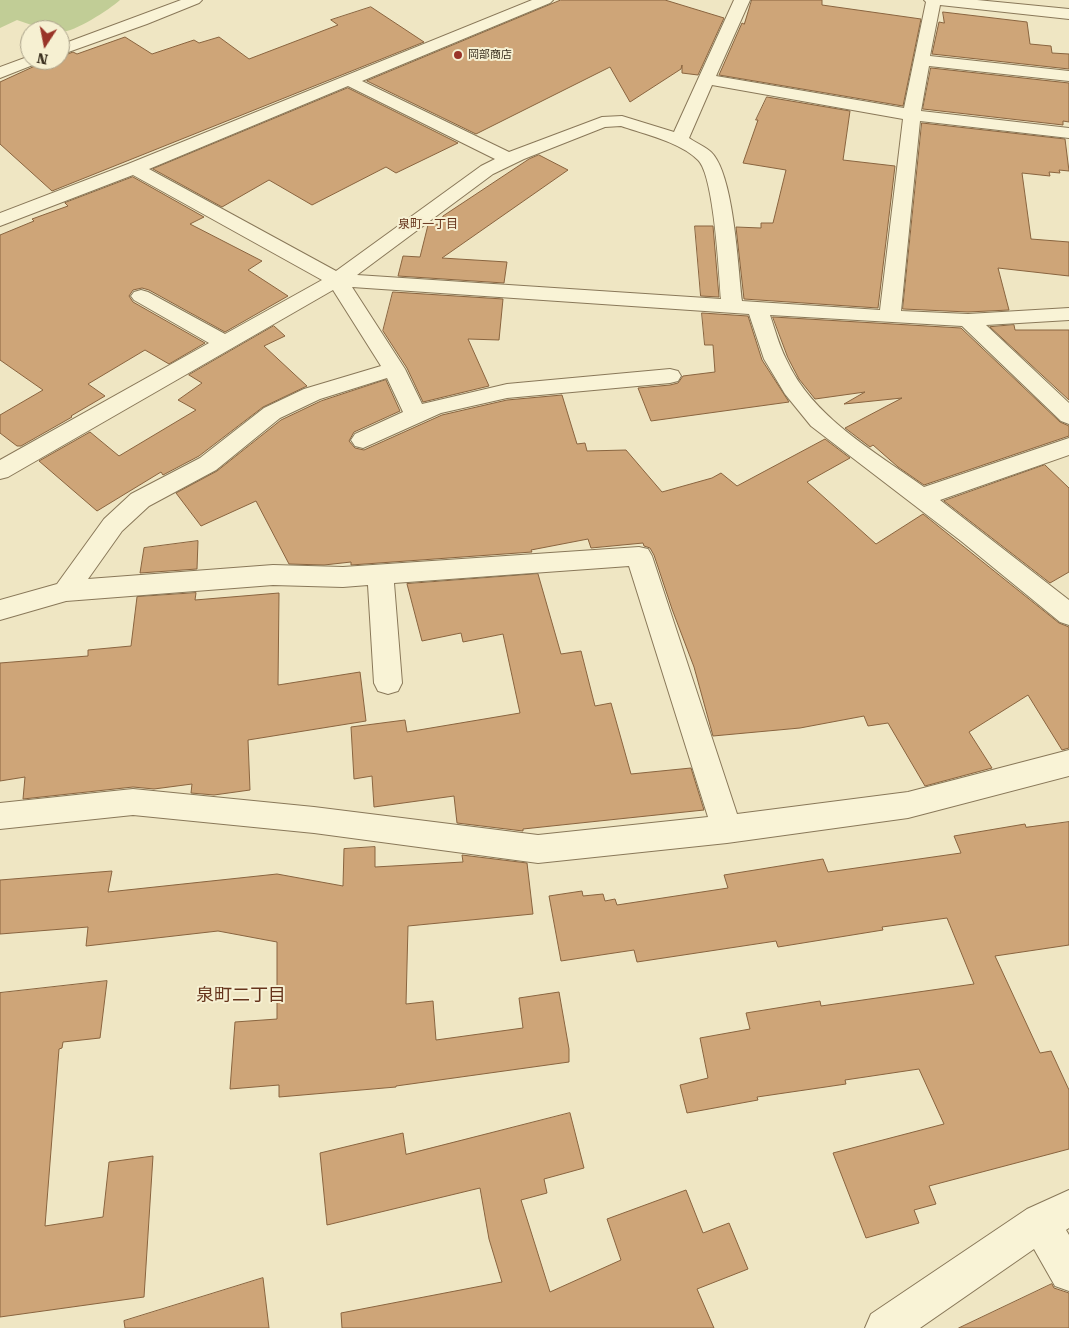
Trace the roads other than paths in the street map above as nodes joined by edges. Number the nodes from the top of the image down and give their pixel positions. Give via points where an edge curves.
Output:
1 (194, 0) edge
2 (546, 0) edge
3 (742, 0) edge
4 (933, 0) edge
5 (1069, 14) edge
6 (70, 46) edge
7 (922, 60) junction
8 (20, 65) edge
9 (0, 73) edge
10 (1069, 76) edge
11 (706, 79) junction
12 (350, 80) junction
13 (912, 114) junction
14 (1069, 133) edge
15 (679, 140) junction
16 (510, 160) junction
17 (134, 168) junction
18 (0, 220) edge
19 (337, 280) junction
20 (141, 296) dead end
21 (732, 305) junction
22 (757, 307) junction
23 (1069, 314) edge
24 (890, 316) junction
25 (968, 320) junction
26 (224, 343) junction
27 (394, 369) junction
28 (670, 376) dead end
29 (416, 415) junction
30 (1069, 416) edge
31 (363, 440) dead end
32 (1069, 446) edge
33 (5, 460) edge
34 (919, 498) junction
35 (380, 574) junction
36 (66, 591) junction
37 (0, 610) edge
38 (1069, 615) edge
39 (388, 683) dead end
40 (1069, 763) edge
41 (0, 816) edge
42 (727, 829) junction
43 (1054, 1215) edge
44 (1069, 1272) edge
45 (885, 1328) edge

1 - 6 street
2 - 12 street
3 - 11 street
4 - 5 street
4 - 7 street
7 - 10 street
7 - 13 street
8 - 9 street
11 - 13 street
11 - 15 street
12 - 16 street
12 - 17 street
13 - 14 street
13 - 24 street
15 - 16 street via 622,121 602,122
15 - 21 street via 705,156 712,167 718,187
16 - 19 street via 487,170
17 - 18 street
17 - 19 street
19 - 21 street
19 - 26 street
19 - 27 street
20 - 26 street
21 - 22 street
22 - 24 street
22 - 34 street via 775,359 793,389 819,421
23 - 25 street
24 - 25 street
25 - 30 street
26 - 33 street
27 - 29 street
27 - 36 street via 312,394 272,413 208,464 140,500 113,525
28 - 29 street via 506,390 435,407
29 - 31 street
32 - 34 street
34 - 38 street
35 - 36 street via 342,577 273,575
35 - 39 street
35 - 42 street via 639,556
36 - 37 street
40 - 42 street via 908,805
41 - 42 street via 133,802 314,820 538,849
43 - 44 street
43 - 45 street

